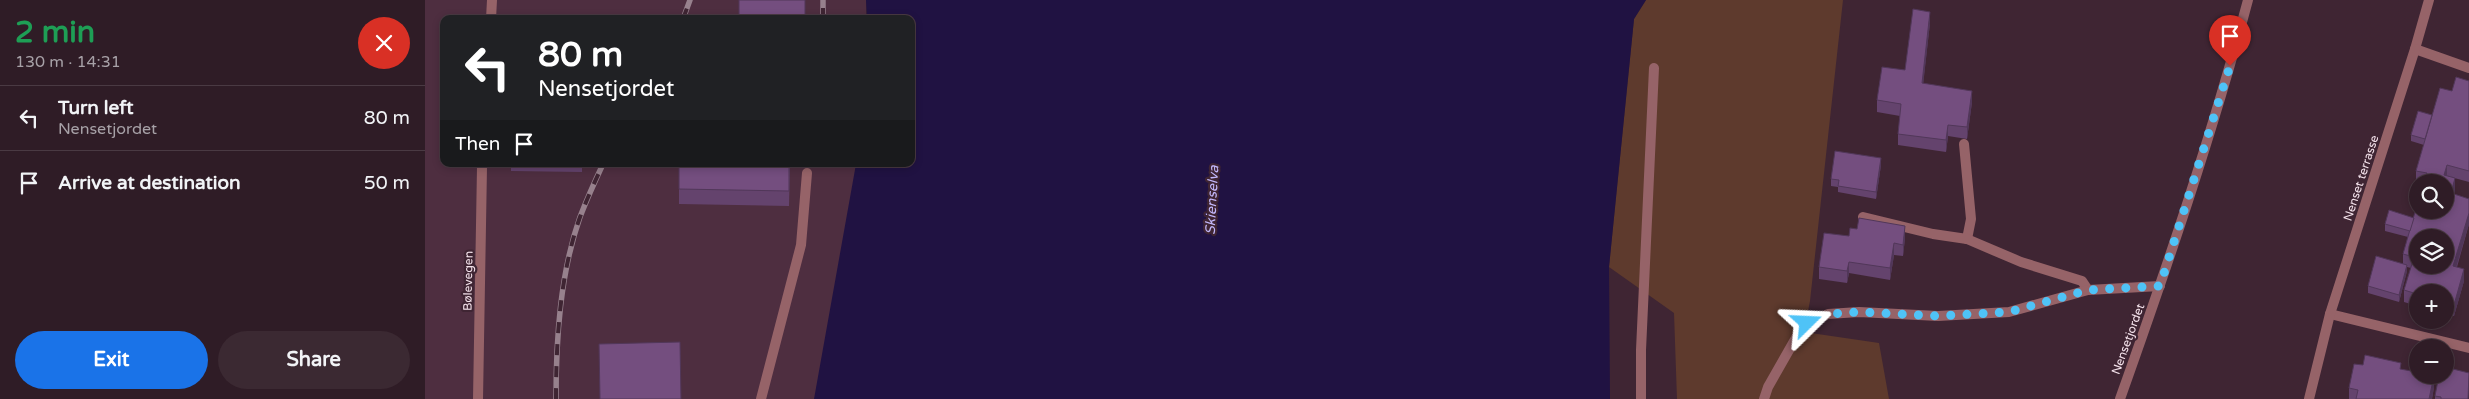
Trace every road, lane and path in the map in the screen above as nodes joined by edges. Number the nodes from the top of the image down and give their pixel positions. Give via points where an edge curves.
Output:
1 (492, 0) edge
2 (2248, 0) edge
3 (2429, 0) edge
4 (491, 15) edge
5 (2415, 49) junction
6 (1654, 68) dead end
7 (2469, 68) edge
8 (1964, 144) dead end
9 (482, 167) edge
10 (807, 173) dead end
11 (1863, 216) dead end
12 (1967, 239) junction
13 (2160, 286) junction
14 (2088, 290) junction
15 (2331, 314) junction
16 (2469, 348) edge
17 (478, 399) edge
18 (761, 399) edge
19 (1641, 399) edge
20 (1764, 399) edge
21 (2120, 399) edge
22 (2309, 399) edge

1 - 4 street
2 - 13 street, Nensetjordet via 2221,100
3 - 5 street, Nenset terrasse
5 - 7 street
5 - 15 street, Nenset terrasse
6 - 19 street
8 - 12 street via 1971,219
9 - 17 street, Bølevegen
10 - 18 street via 801,245
11 - 12 street
12 - 14 street via 2021,262 2082,281
13 - 14 street
13 - 21 street, Nensetjordet
14 - 20 street via 2009,312 1938,316 1859,312 1828,314 1807,323 1797,336
15 - 16 street
15 - 22 street, Nenset terrasse

